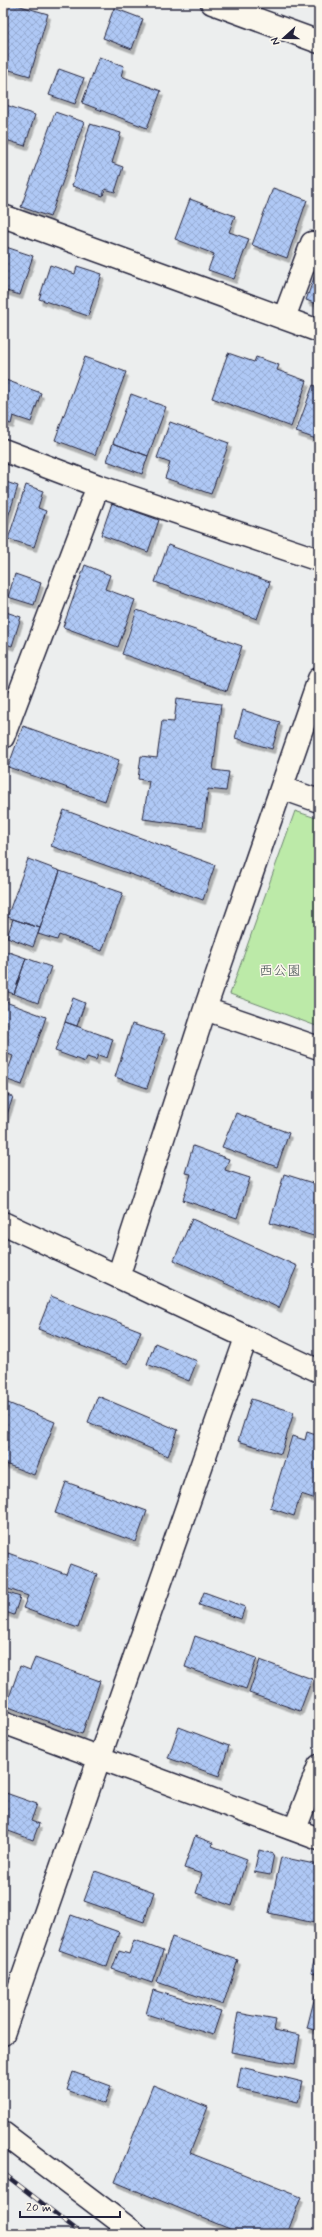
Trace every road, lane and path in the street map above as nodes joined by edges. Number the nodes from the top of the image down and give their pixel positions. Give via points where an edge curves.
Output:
1 (212, 3) edge
2 (319, 42) edge
3 (3, 216) edge
4 (312, 243) dead end
5 (284, 318) junction
6 (319, 332) edge
7 (3, 450) edge
8 (98, 486) junction
9 (319, 560) edge
10 (319, 679) edge
11 (3, 737) edge
12 (282, 788) junction
13 (319, 801) edge
14 (205, 1009) junction
15 (319, 1048) edge
16 (3, 1223) edge
17 (118, 1277) junction
18 (246, 1338) junction
19 (319, 1371) edge
20 (3, 1722) edge
21 (100, 1756) junction
22 (319, 1766) edge
23 (294, 1829) junction
24 (319, 1839) edge
25 (3, 2034) edge
26 (3, 2133) edge
27 (136, 2234) edge

1 - 2 street
3 - 5 street
4 - 5 street
5 - 6 street
7 - 8 street
8 - 9 street
8 - 11 street
10 - 12 street
12 - 13 street
12 - 14 street
14 - 15 street
14 - 17 street
16 - 17 street
17 - 18 street
18 - 19 street
18 - 21 street
20 - 21 street
21 - 23 street
21 - 25 street
22 - 23 street
23 - 24 street
26 - 27 street

